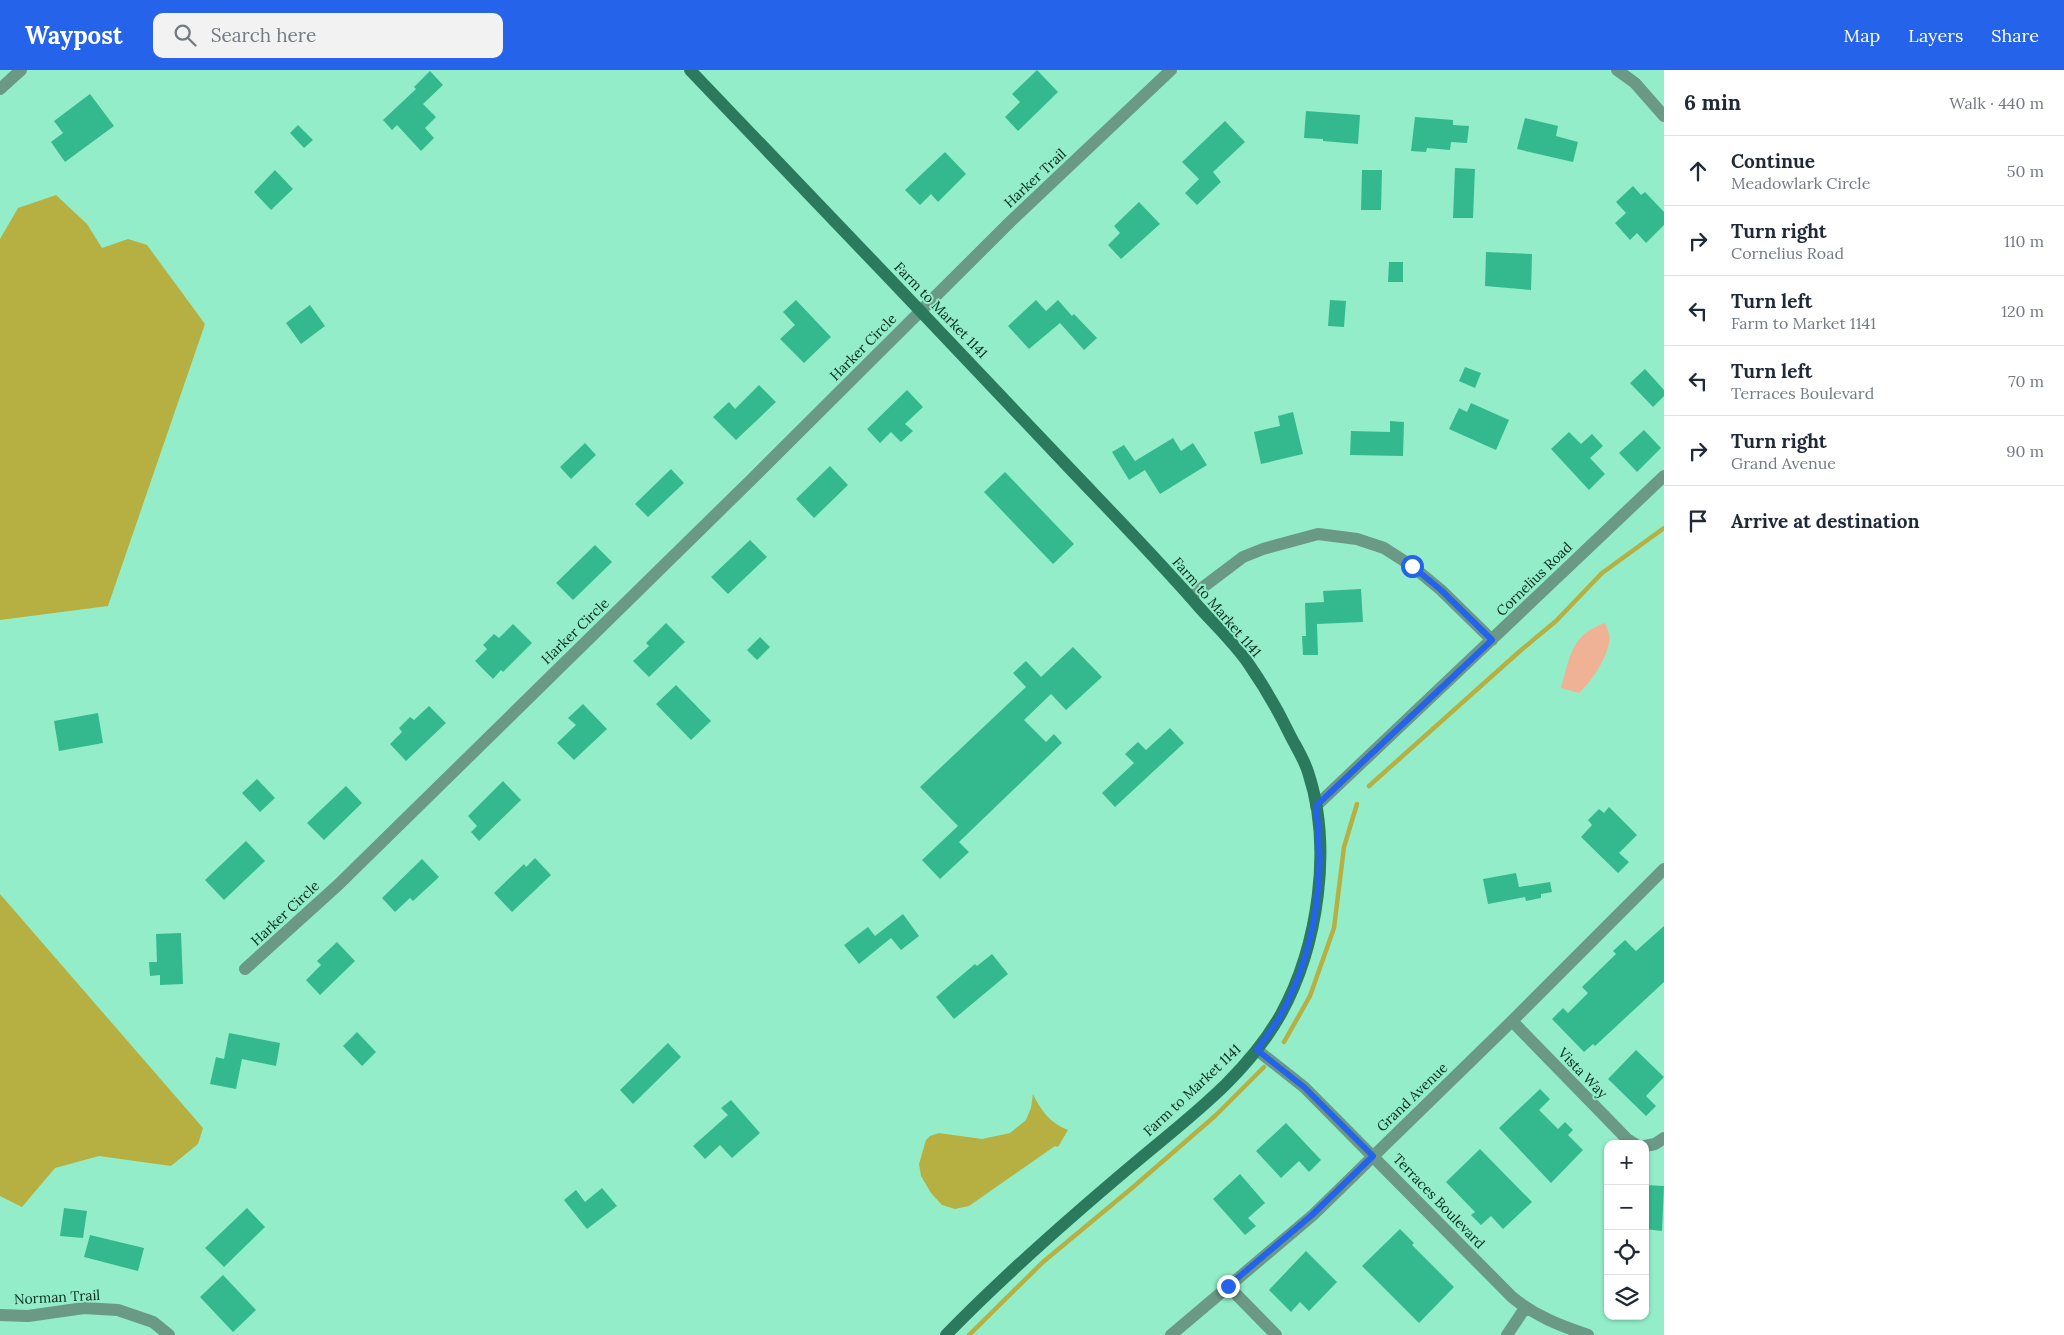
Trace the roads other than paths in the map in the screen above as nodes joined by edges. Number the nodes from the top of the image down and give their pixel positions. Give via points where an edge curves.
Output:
1 (21, 70) edge
2 (690, 70) edge
3 (1171, 70) edge
4 (1617, 70) edge
5 (0, 89) edge
6 (1664, 116) edge
7 (921, 311) junction
8 (1664, 476) edge
9 (1190, 597) junction
10 (1492, 640) junction
11 (1316, 806) junction
12 (1664, 869) edge
13 (245, 969) dead end
14 (1512, 1021) junction
15 (1257, 1050) junction
16 (1664, 1138) edge
17 (1629, 1140) edge
18 (1649, 1145) edge
19 (1373, 1156) junction
20 (1228, 1286) junction
21 (1525, 1308) junction
22 (0, 1315) edge
23 (169, 1335) edge
24 (946, 1335) edge
25 (1171, 1335) edge
26 (1276, 1335) edge
27 (1507, 1335) edge
28 (1588, 1335) edge

1 - 5 street
2 - 7 street, Farm to Market 1141
3 - 7 street, Harker Trail
4 - 6 street via 1635,83
7 - 9 street, Farm to Market 1141
7 - 13 street, Harker Circle via 345,878
8 - 10 street, Cornelius Road
9 - 10 street via 1243,557 1262,549 1318,534 1357,538 1384,548 1412,566
9 - 11 street, Farm to Market 1141 via 1245,659 1276,706 1308,771
10 - 11 street, Cornelius Road
11 - 15 street, Farm to Market 1141 via 1320,838 1319,883 1312,930 1296,980 1280,1015
12 - 14 street, Grand Avenue
14 - 17 street, Vista Way
14 - 19 street, Grand Avenue
15 - 19 street, Terraces Boulevard via 1304,1087
15 - 24 street, Farm to Market 1141 via 1201,1106 1033,1249
16 - 18 street
19 - 20 street, Grand Avenue via 1312,1215
19 - 21 street, Terraces Boulevard
20 - 25 street, Grand Avenue
20 - 26 street
21 - 27 street
21 - 28 street, Terraces Boulevard
22 - 23 street, Norman Trail via 28,1316 84,1308 118,1310 153,1322

